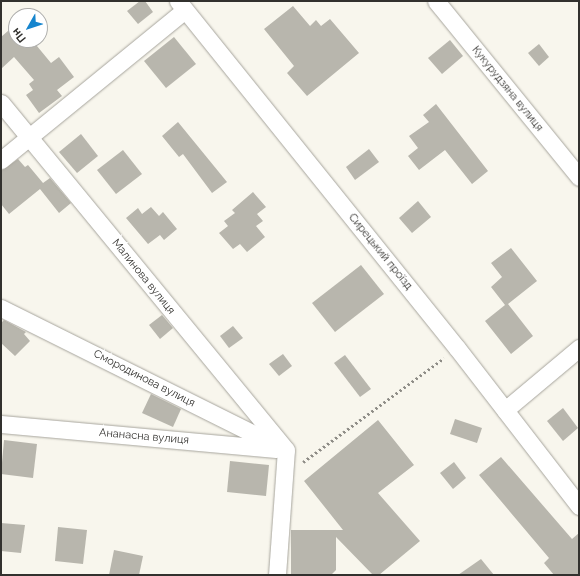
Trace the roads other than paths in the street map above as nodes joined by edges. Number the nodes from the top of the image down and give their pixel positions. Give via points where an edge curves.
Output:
1 (436, 1) edge
2 (181, 6) edge
3 (1, 104) edge
4 (28, 137) junction
5 (1, 160) edge
6 (579, 177) edge
7 (1, 308) edge
8 (579, 348) edge
9 (504, 410) junction
10 (1, 424) edge
11 (286, 450) junction
12 (579, 506) edge
13 (277, 575) edge

1 - 6 street, Кукурудзяна вулиця
2 - 4 street
2 - 9 street, Сирецький проїзд via 457,348
3 - 4 street, Малинова вулиця
4 - 5 street
4 - 11 street, Малинова вулиця
7 - 11 street, Смородинова вулиця
8 - 9 street
9 - 12 street, Сирецький проїзд
10 - 11 street, Ананасна вулиця
11 - 13 street

